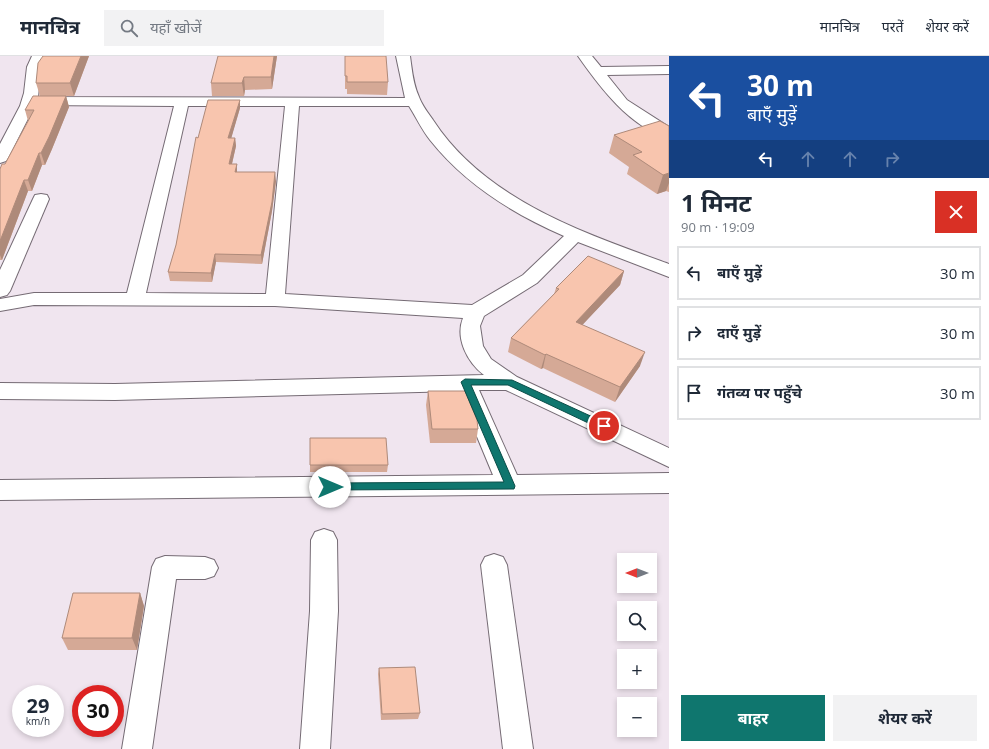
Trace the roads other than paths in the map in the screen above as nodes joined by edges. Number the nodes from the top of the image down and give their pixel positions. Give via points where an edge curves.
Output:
1 (39, 56) edge
2 (403, 56) edge
3 (585, 56) edge
4 (669, 70) edge
5 (595, 71) junction
6 (29, 101) junction
7 (182, 102) junction
8 (414, 102) junction
9 (292, 103) junction
10 (0, 125) edge
11 (17, 125) junction
12 (669, 133) edge
13 (0, 158) edge
14 (41, 199) dead end
15 (575, 235) junction
16 (669, 271) edge
17 (0, 292) edge
18 (135, 300) junction
19 (275, 300) junction
20 (0, 305) edge
21 (475, 312) junction
22 (465, 382) junction
23 (509, 382) junction
24 (0, 390) edge
25 (669, 458) edge
26 (669, 483) edge
27 (510, 486) junction
28 (0, 490) edge
29 (324, 540) dead end
30 (494, 565) dead end
31 (205, 568) dead end
32 (137, 749) edge
33 (315, 749) edge
34 (518, 749) edge

1 - 6 street via 34,64
2 - 8 street
3 - 5 street
4 - 5 street
5 - 12 street via 622,103
6 - 7 street
6 - 11 street
7 - 9 street
7 - 18 street
8 - 9 street
8 - 15 street via 431,130 469,172 512,204
9 - 19 street
10 - 11 street
11 - 13 street
14 - 17 street
15 - 16 street
15 - 21 street via 530,279
18 - 19 street
18 - 20 street via 34,300
19 - 21 street
21 - 23 street via 470,326 476,354 484,364
22 - 23 street
22 - 24 street via 115,392
22 - 27 street
23 - 25 street
26 - 27 street
27 - 28 street
29 - 33 street via 324,611
30 - 34 street
31 - 32 street via 165,567

